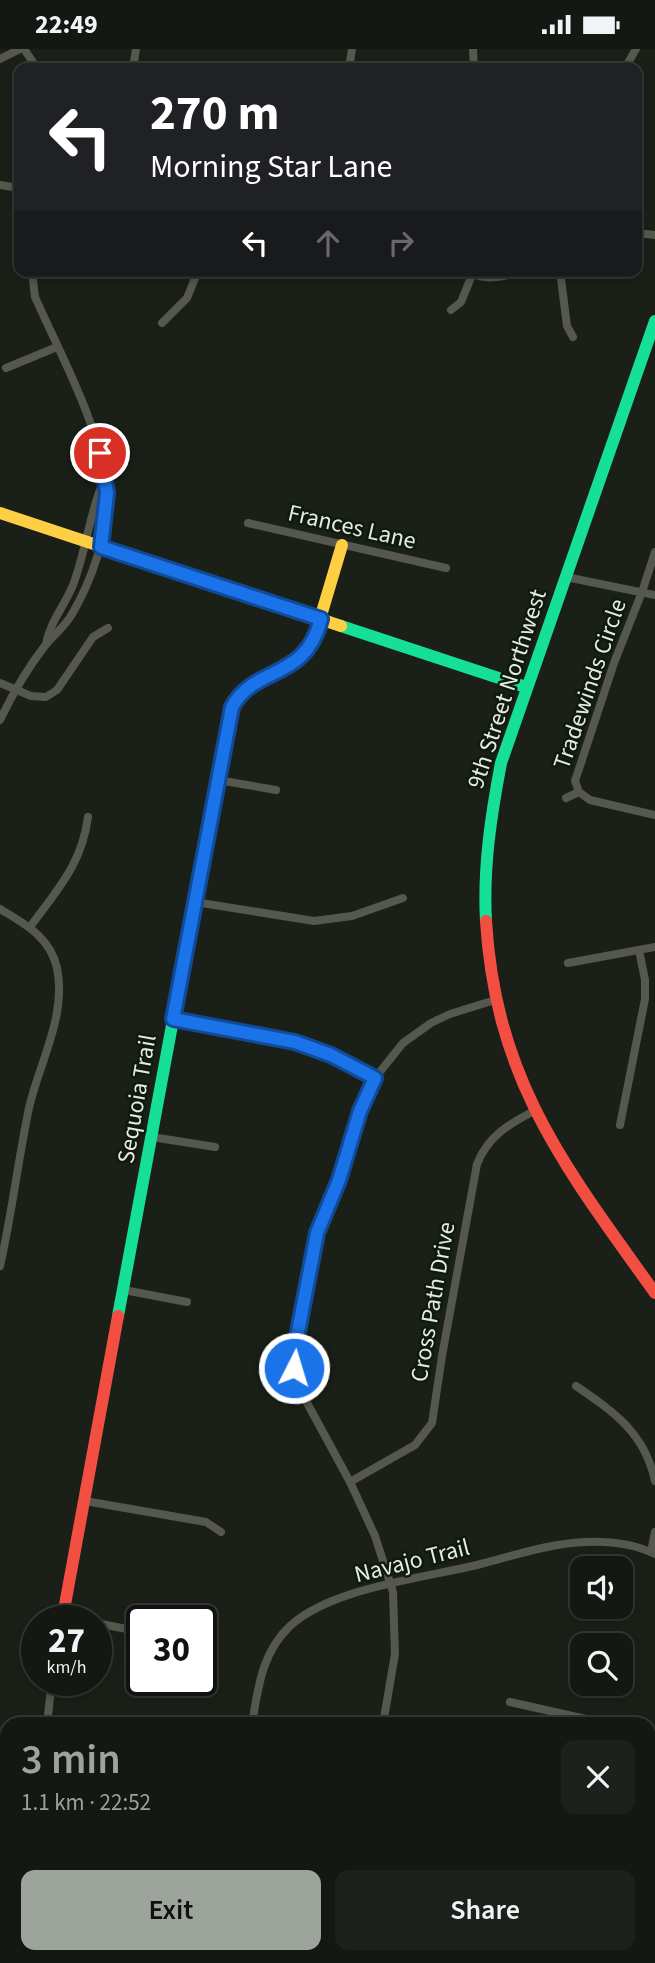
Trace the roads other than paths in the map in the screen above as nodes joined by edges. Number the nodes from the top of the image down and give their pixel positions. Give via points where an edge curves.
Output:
1 (22, 49) edge
2 (0, 59) edge
3 (33, 63) edge
4 (33, 277) edge
5 (195, 277) edge
6 (468, 277) edge
7 (561, 277) edge
8 (451, 310) dead end
9 (655, 321) edge
10 (162, 323) dead end
11 (573, 337) dead end
12 (57, 347) junction
13 (6, 369) dead end
14 (104, 480) junction
15 (0, 513) edge
16 (248, 523) dead end
17 (86, 542) junction
18 (342, 545) junction
19 (101, 547) junction
20 (655, 552) edge
21 (446, 568) dead end
22 (566, 577) junction
23 (642, 592) junction
24 (655, 595) edge
25 (321, 619) junction
26 (108, 628) dead end
27 (46, 644) junction
28 (0, 683) edge
29 (526, 687) junction
30 (16, 689) junction
31 (0, 720) edge
32 (218, 780) junction
33 (276, 790) dead end
34 (579, 792) junction
35 (566, 798) dead end
36 (655, 815) edge
37 (88, 817) dead end
38 (403, 898) dead end
39 (195, 902) junction
40 (0, 909) edge
41 (30, 927) junction
42 (655, 947) edge
43 (639, 950) junction
44 (568, 963) dead end
45 (495, 1000) junction
46 (173, 1019) junction
47 (375, 1078) junction
48 (534, 1111) junction
49 (620, 1125) dead end
50 (152, 1137) junction
51 (215, 1147) dead end
52 (0, 1266) edge
53 (124, 1290) junction
54 (654, 1291) edge
55 (187, 1302) dead end
56 (576, 1386) dead end
57 (655, 1481) edge
58 (349, 1482) junction
59 (85, 1501) junction
60 (221, 1532) dead end
61 (655, 1532) edge
62 (653, 1553) edge
63 (391, 1585) junction
64 (66, 1605) edge
65 (50, 1696) edge
66 (510, 1702) dead end
67 (48, 1717) edge
68 (253, 1717) edge
69 (384, 1717) edge
70 (569, 1717) edge

1 - 2 street
1 - 3 street
4 - 12 street via 35,297
5 - 10 street via 183,304
6 - 8 street via 461,302
7 - 11 street via 567,326
9 - 22 street, 9th Street Northwest
12 - 13 street
12 - 14 street via 92,428
14 - 17 street
14 - 19 street via 107,493
15 - 17 street
16 - 18 street, Frances Lane
17 - 19 street
17 - 27 street
18 - 21 street, Frances Lane
18 - 25 street, Sequoia Trail
19 - 25 street
19 - 27 street via 72,614
20 - 23 street, Tradewinds Circle
22 - 23 street
22 - 29 street, 9th Street Northwest
23 - 24 street
23 - 34 street, Tradewinds Circle via 577,773
25 - 29 street
25 - 32 street, Sequoia Trail via 301,658 249,687 236,701 228,720
26 - 30 street via 93,637 57,690 46,697
27 - 30 street
28 - 30 street
29 - 45 street, 9th Street Northwest via 501,763 486,842 484,918
30 - 31 street
32 - 33 street
32 - 39 street, Sequoia Trail
34 - 35 street
34 - 36 street, Tradewinds Circle via 594,802
37 - 41 street via 80,855
38 - 39 street via 352,916 314,921
39 - 46 street, Sequoia Trail
40 - 41 street
41 - 52 street via 54,959 57,1002 52,1035 31,1099
42 - 43 street
43 - 44 street
43 - 49 street via 645,999
45 - 47 street via 431,1023 403,1043
45 - 48 street, 9th Street Northwest via 513,1064
46 - 47 street via 295,1042
46 - 50 street, Sequoia Trail
47 - 58 street via 317,1233 294,1354 299,1388
48 - 54 street, 9th Street Northwest via 558,1155
48 - 58 street, Cross Path Drive via 499,1132 477,1164 430,1428 415,1445
50 - 51 street
50 - 53 street, Sequoia Trail
53 - 55 street
53 - 59 street, Sequoia Trail
56 - 57 street via 635,1433
58 - 63 street
59 - 60 street via 206,1522
59 - 64 street, Sequoia Trail
61 - 62 street
62 - 63 street, Navajo Trail via 608,1542 571,1543
63 - 68 street, Navajo Trail via 313,1609 288,1628 265,1663
63 - 69 street via 395,1654
65 - 67 street
66 - 70 street

